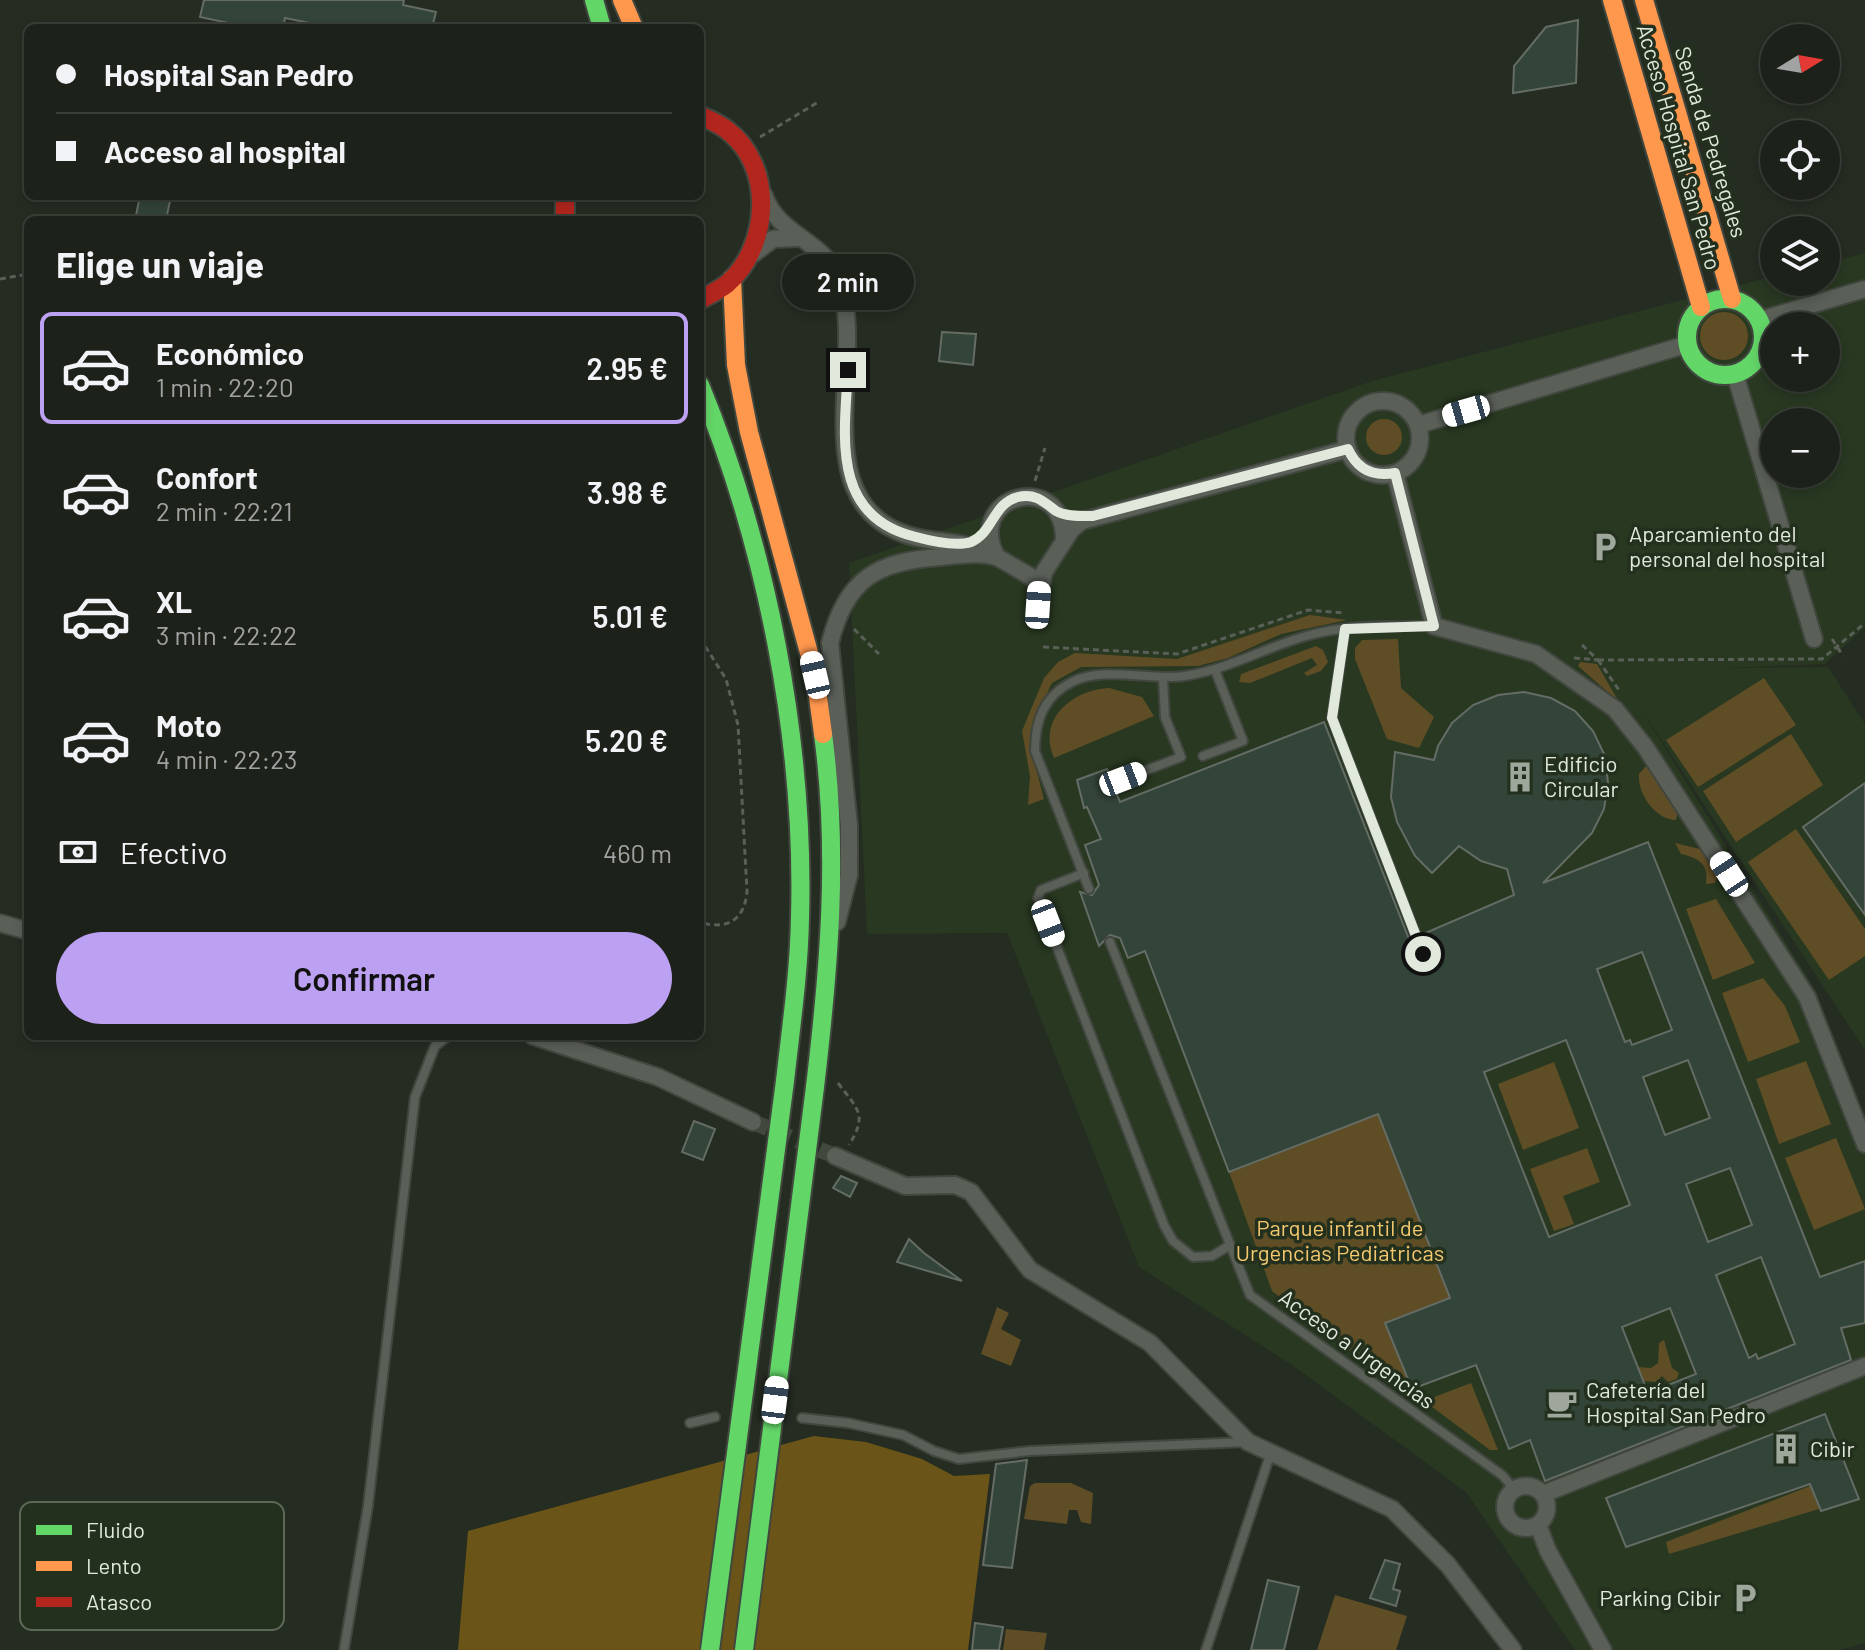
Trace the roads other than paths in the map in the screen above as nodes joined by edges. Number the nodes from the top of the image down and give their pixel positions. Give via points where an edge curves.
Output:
1 (594, 0) edge
2 (622, 0) edge
3 (1612, 0) edge
4 (1644, 0) edge
5 (601, 24) edge
6 (632, 24) edge
7 (704, 117) edge
8 (763, 193) junction
9 (810, 244) junction
10 (753, 254) junction
11 (732, 279) junction
12 (1865, 289) edge
13 (704, 297) edge
14 (1732, 299) junction
15 (1701, 307) junction
16 (1787, 312) edge
17 (1760, 320) edge
18 (1688, 344) junction
19 (1760, 351) edge
20 (1735, 374) junction
21 (704, 394) edge
22 (1418, 425) junction
23 (1348, 449) junction
24 (1395, 473) junction
25 (1056, 511) junction
26 (1093, 516) junction
27 (991, 521) junction
28 (1064, 540) junction
29 (965, 543) junction
30 (997, 557) junction
31 (1053, 562) junction
32 (1018, 571) junction
33 (1434, 626) junction
34 (1345, 629) junction
35 (1820, 635) road end
36 (1215, 670) junction
37 (1163, 678) junction
38 (1203, 756) dead end
39 (1123, 779) dead end
40 (1084, 873) junction
41 (1089, 889) dead end
42 (0, 923) edge
43 (24, 930) edge
44 (1110, 942) dead end
45 (831, 947) junction
46 (1423, 954) dead end
47 (443, 1040) edge
48 (545, 1040) edge
49 (753, 1122) tunnel mouth
50 (1865, 1144) edge
51 (838, 1157) tunnel mouth
52 (1230, 1245) junction
53 (1865, 1366) edge
54 (715, 1417) dead end
55 (802, 1418) dead end
56 (690, 1423) dead end
57 (1248, 1442) junction
58 (1271, 1452) junction
59 (1514, 1489) junction
60 (1543, 1494) junction
61 (1538, 1525) junction
62 (344, 1650) edge
63 (710, 1650) edge
64 (744, 1650) edge
65 (1206, 1650) edge
66 (1513, 1650) edge
67 (1603, 1650) edge

1 - 5 main road
2 - 6 main road
3 - 15 main road, Acceso Hospital San Pedro
4 - 14 main road, Senda de Pedregales
7 - 8 main road via 736,137 754,163
8 - 9 street via 778,220
8 - 10 main road via 763,224
9 - 10 street via 779,236
9 - 29 street via 830,262 844,297 847,470 857,496 871,515 897,532
10 - 11 main road
11 - 13 main road
11 - 45 main road via 736,365 746,419 803,628 824,733 832,800
12 - 16 street
14 - 15 main road
14 - 17 main road
15 - 18 main road via 1687,330
18 - 20 main road via 1705,370
18 - 22 street
19 - 20 main road via 1748,369
20 - 35 street
21 - 63 main road, bridge via 770,612 789,715 799,815 800,918 785,1081
22 - 23 street via 1396,403 1373,402 1353,416
22 - 24 street via 1414,459
23 - 24 street via 1367,471
23 - 26 street
24 - 33 street
25 - 26 street
25 - 27 street via 1030,496 1006,502
25 - 28 street
26 - 28 street
27 - 29 street via 977,539
27 - 30 street via 991,546
28 - 31 street
29 - 30 street
30 - 32 street
30 - 45 street via 971,554 893,563 846,599 830,643 849,875
31 - 32 street
31 - 32 street via 1044,572 1038,597 1033,578
33 - 34 lane
33 - 50 street via 1536,654 1615,709 1646,748 1807,997
34 - 36 lane via 1307,635
34 - 46 lane via 1332,718
36 - 37 lane
36 - 38 lane via 1243,741
37 - 39 lane via 1165,717 1181,757
37 - 40 lane via 1077,679 1043,708 1035,729 1035,751
40 - 41 lane
40 - 52 lane via 1041,890 1038,898 1158,1211 1186,1254 1207,1257
42 - 43 street
44 - 52 lane, Acceso a Urgencias
45 - 64 main road, bridge
47 - 62 lane via 435,1046 415,1097 368,1506
48 - 49 street via 658,1077
51 - 57 street via 905,1186 955,1185 971,1192 1030,1270 1150,1343
52 - 59 lane, Acceso a Urgencias via 1250,1295 1502,1475
53 - 60 street
54 - 56 lane
55 - 57 lane via 903,1435 959,1459
57 - 58 street
58 - 65 lane
58 - 66 street via 1392,1509 1448,1565
59 - 60 street via 1532,1486
59 - 61 street via 1504,1506 1508,1519 1525,1529
60 - 61 street via 1548,1507
61 - 67 street

